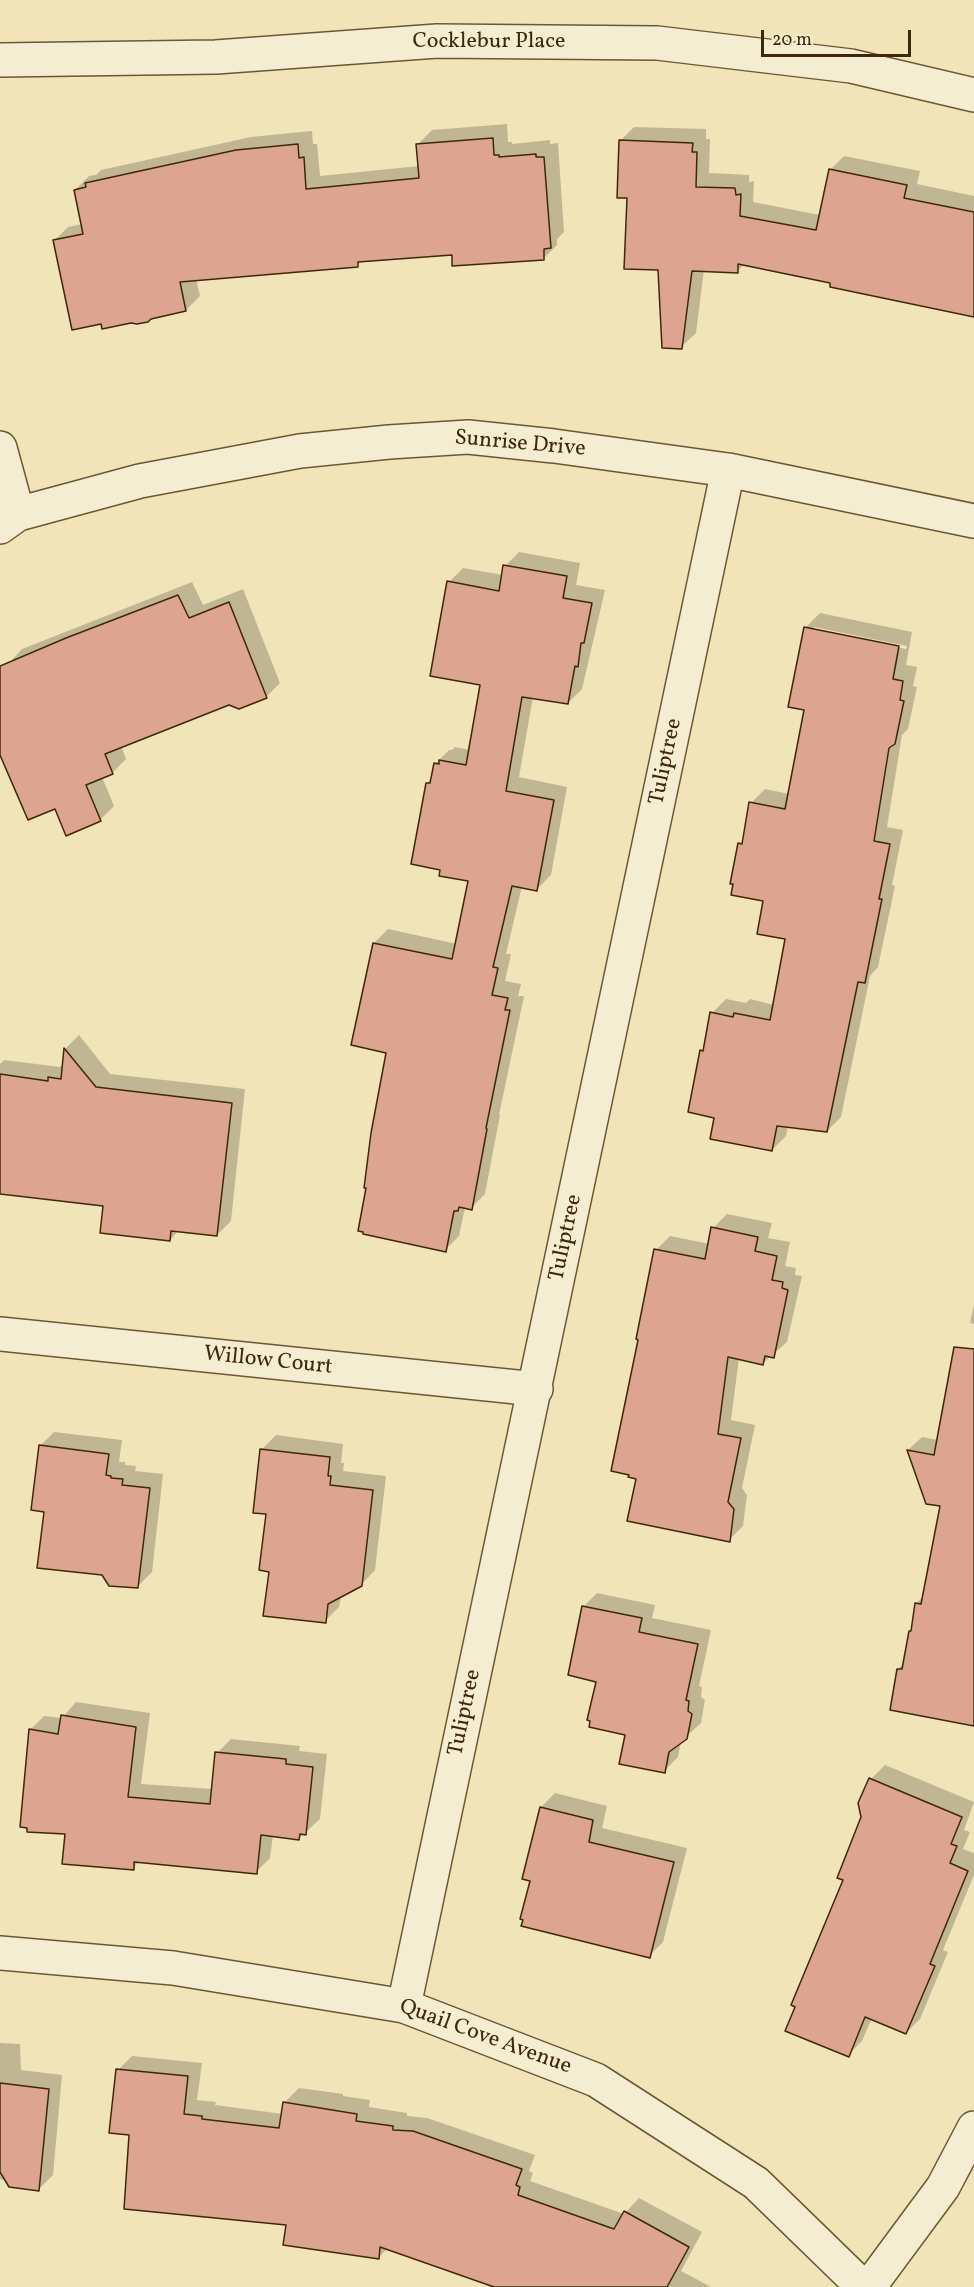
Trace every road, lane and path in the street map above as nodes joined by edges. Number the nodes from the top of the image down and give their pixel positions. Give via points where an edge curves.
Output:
1 (0, 60) edge
2 (974, 95) edge
3 (0, 447) edge
4 (729, 470) junction
5 (9, 520) edge
6 (974, 522) edge
7 (0, 1334) edge
8 (536, 1389) junction
9 (0, 1953) edge
10 (404, 2006) junction
11 (974, 2128) edge
12 (863, 2287) edge
13 (869, 2287) edge

1 - 2 street, Cocklebur Place via 216,57 436,41 657,43 851,66
3 - 5 street
4 - 5 street, Sunrise Drive via 468,437 400,441 300,451 140,481
4 - 6 street, Sunrise Drive
4 - 8 street, Tuliptree
7 - 8 street, Willow Court
8 - 10 street, Tuliptree
9 - 10 street, Quail Cove Avenue via 173,1968
10 - 12 street, Quail Cove Avenue via 596,2080 756,2183
11 - 13 street via 943,2187

